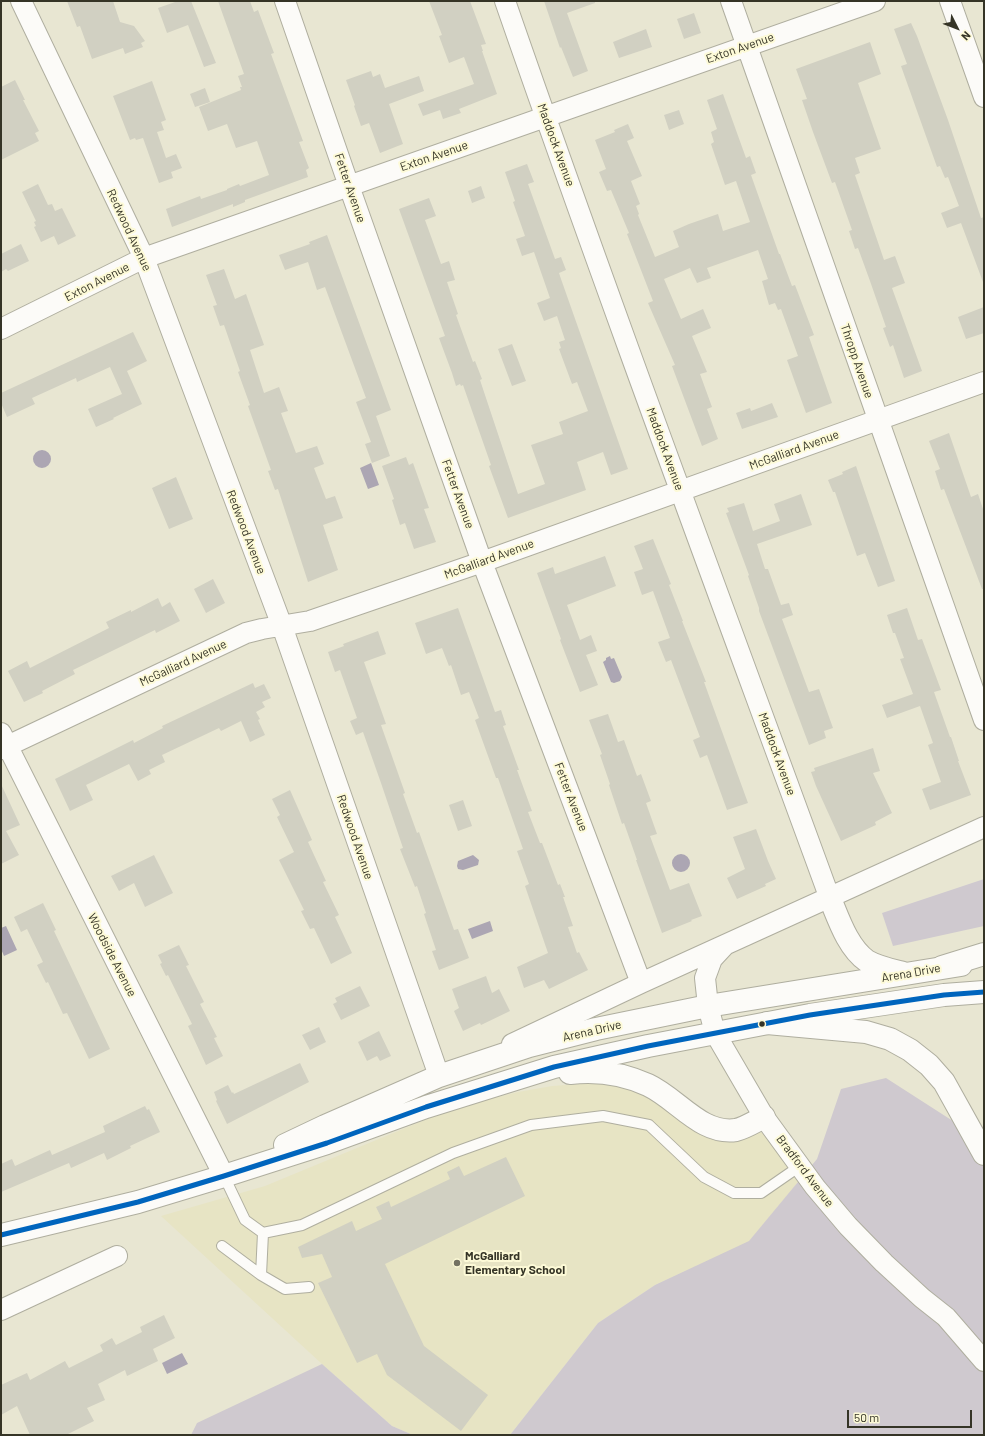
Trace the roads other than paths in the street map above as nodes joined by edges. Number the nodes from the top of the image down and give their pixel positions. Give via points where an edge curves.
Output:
1 (21, 1) edge
2 (285, 1) edge
3 (506, 1) edge
4 (731, 1) edge
5 (874, 1) edge
6 (950, 1) edge
7 (747, 46) junction
8 (984, 97) edge
9 (546, 117) junction
10 (349, 186) junction
11 (144, 258) junction
12 (1, 329) edge
13 (984, 382) edge
14 (878, 420) junction
15 (680, 490) junction
16 (482, 562) junction
17 (282, 626) junction
18 (984, 720) edge
19 (3, 742) edge
20 (984, 827) edge
21 (829, 896) junction
22 (727, 943) junction
23 (984, 954) edge
24 (984, 962) edge
25 (942, 967) junction
26 (908, 975) junction
27 (641, 983) junction
28 (984, 992) edge
29 (708, 1006) junction
30 (767, 1023) junction
31 (715, 1034) junction
32 (468, 1065) junction
33 (439, 1076) junction
34 (523, 1077) junction
35 (764, 1117) junction
36 (984, 1154) edge
37 (800, 1166) junction
38 (224, 1176) junction
39 (263, 1233) junction
40 (1, 1235) edge
41 (222, 1246) dead end
42 (117, 1256) dead end
43 (261, 1275) junction
44 (309, 1287) dead end
45 (1, 1310) edge
46 (984, 1361) edge

1 - 11 street, Redwood Avenue
2 - 10 street, Fetter Avenue
3 - 9 street, Maddock Avenue
4 - 7 street, Thropp Avenue
5 - 7 street, Exton Avenue
6 - 8 street
7 - 9 street, Exton Avenue
7 - 14 street, Thropp Avenue
9 - 10 street, Exton Avenue
9 - 15 street, Maddock Avenue
10 - 11 street, Exton Avenue
10 - 16 street, Fetter Avenue
11 - 12 street, Exton Avenue
11 - 17 street, Redwood Avenue
13 - 14 street, McGalliard Avenue
14 - 15 street, McGalliard Avenue
14 - 18 street, Thropp Avenue
15 - 16 street, McGalliard Avenue
15 - 21 street, Maddock Avenue
16 - 17 street, McGalliard Avenue via 310,621
16 - 27 street, Fetter Avenue
17 - 19 street, McGalliard Avenue via 246,633
17 - 33 street, Redwood Avenue
19 - 38 street, Woodside Avenue
20 - 21 street
21 - 22 street
21 - 26 main road via 857,952 876,965
22 - 27 street
22 - 29 street, Bradford Avenue via 712,960 705,978
23 - 25 main road
24 - 25 main road, Arena Drive
25 - 26 main road, Arena Drive
26 - 29 main road, Arena Drive
27 - 32 street
28 - 30 main road, Arena Drive
29 - 31 street, Bradford Avenue
29 - 32 main road, Arena Drive via 574,1034
30 - 31 main road, Arena Drive
30 - 36 main road via 866,1032 890,1039 910,1050 929,1065 944,1082
31 - 34 main road, Arena Drive via 554,1067
31 - 35 street, Bradford Avenue
32 - 33 main road, Arena Drive
33 - 38 main road, Arena Drive via 325,1126
34 - 35 main road via 575,1072 624,1077 668,1097 709,1127 723,1130 737,1130
34 - 38 main road, Arena Drive via 426,1107 328,1143
35 - 37 street, Bradford Avenue
37 - 39 lane via 761,1193 734,1193 704,1177 649,1125 603,1116 531,1125 453,1153 302,1225
37 - 46 street, Bradford Avenue via 853,1232 922,1298 946,1317
38 - 39 lane via 245,1220
38 - 40 main road, Arena Drive via 138,1202
39 - 43 lane
41 - 43 lane
42 - 45 street via 30,1288
43 - 44 lane via 285,1289

